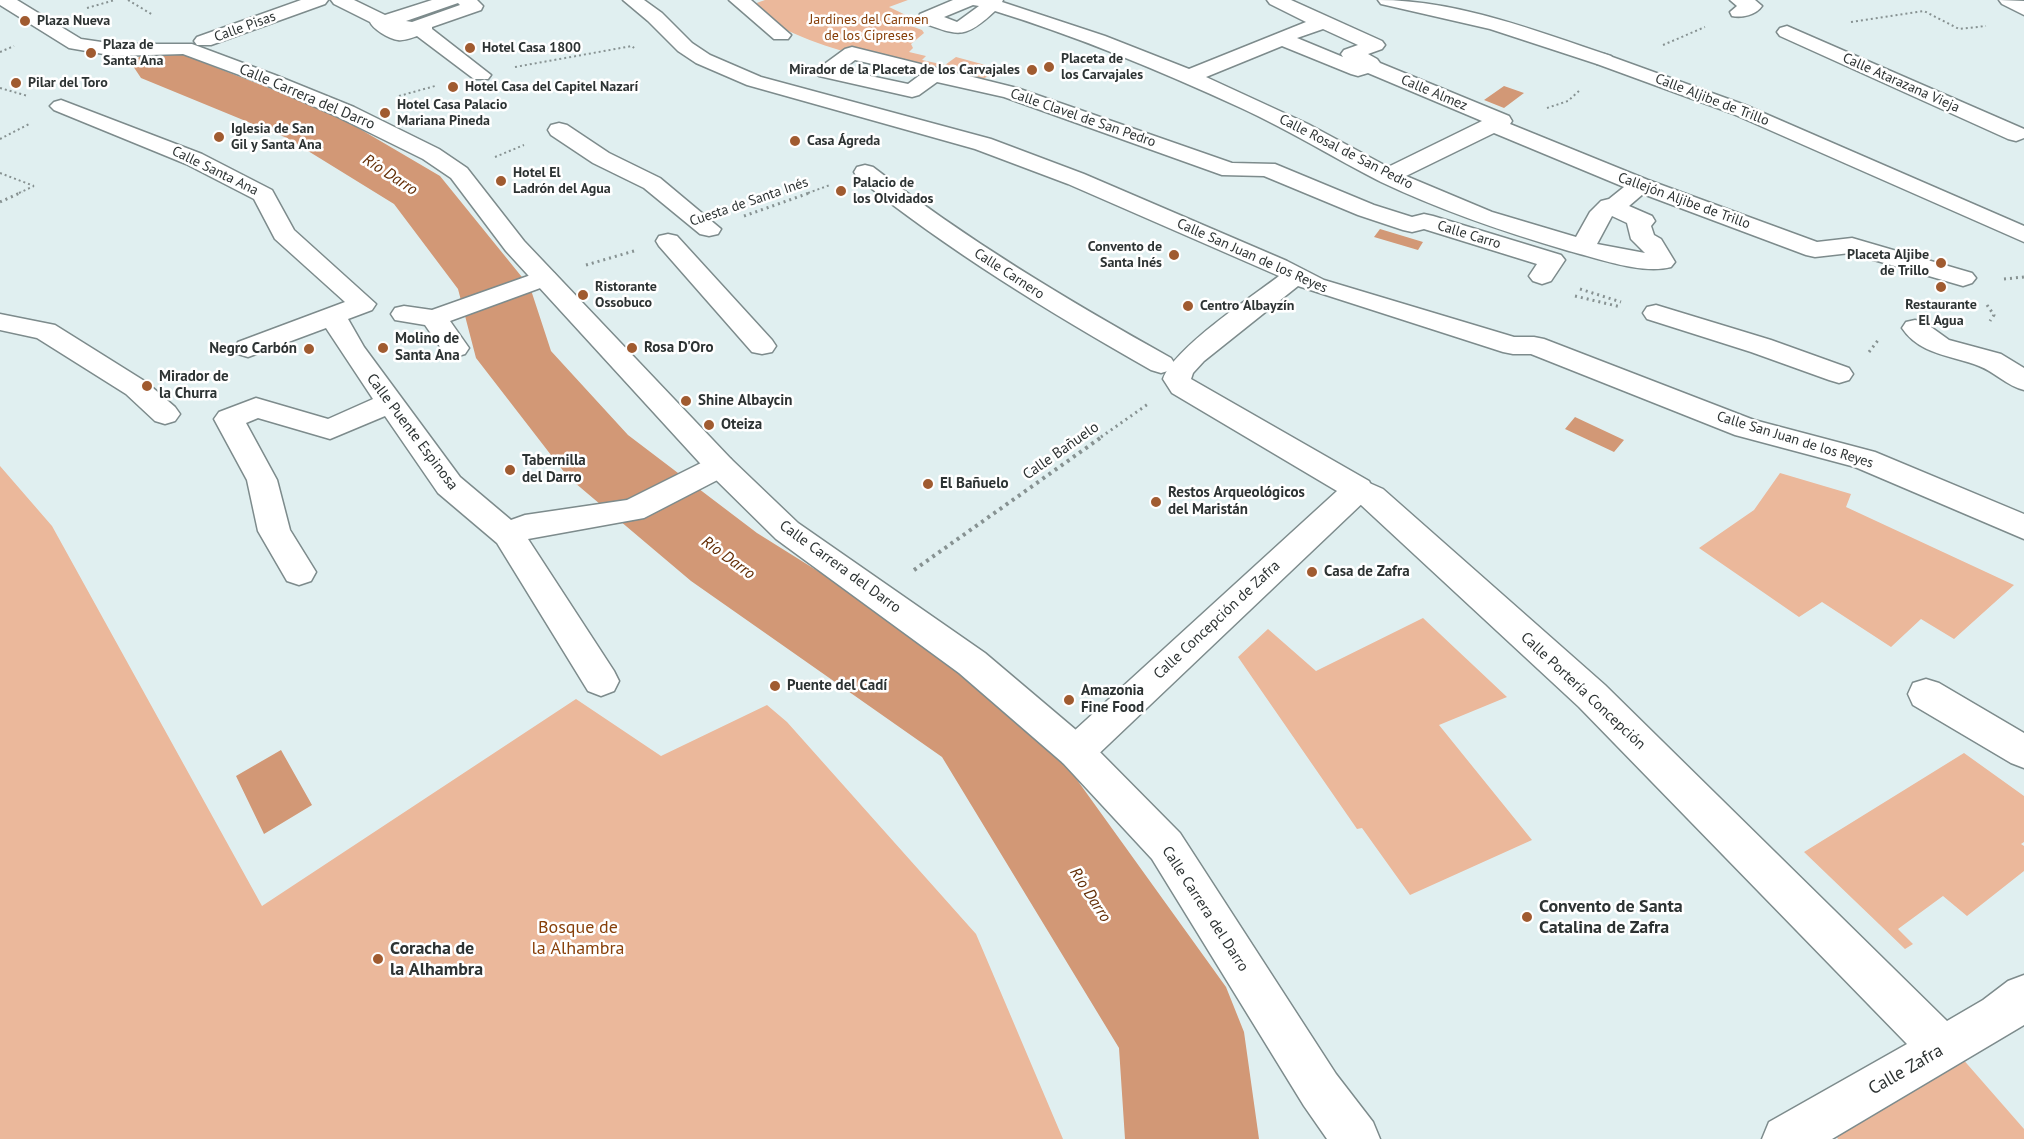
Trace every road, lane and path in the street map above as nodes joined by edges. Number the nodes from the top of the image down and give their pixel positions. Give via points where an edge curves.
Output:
1 (4, 0) edge
2 (115, 0) edge
3 (318, 0) edge
4 (340, 0) edge
5 (632, 0) edge
6 (738, 0) edge
7 (969, 0) edge
8 (1276, 0) edge
9 (1387, 0) edge
10 (2008, 0) edge
11 (460, 1) edge
12 (987, 1) edge
13 (1739, 6) edge
14 (85, 9) dead end
15 (2024, 9) edge
16 (1321, 22) junction
17 (392, 23) junction
18 (1988, 26) dead end
19 (420, 29) junction
20 (1787, 32) joint
21 (781, 35) dead end
22 (1282, 39) junction
23 (18, 45) dead end
24 (195, 45) junction
25 (637, 51) dead end
26 (0, 52) edge
27 (1611, 62) junction
28 (1366, 65) junction
29 (481, 75) junction
30 (933, 75) dead end
31 (1191, 76) junction
32 (61, 106) dead end
33 (346, 112) junction
34 (1496, 123) junction
35 (560, 130) joint
36 (2016, 134) dead end
37 (865, 172) joint
38 (0, 173) edge
39 (459, 173) junction
40 (1387, 176) junction
41 (1286, 177) joint
42 (1640, 185) junction
43 (0, 202) edge
44 (1613, 208) junction
45 (709, 229) joint
46 (2024, 235) edge
47 (668, 241) joint
48 (1584, 247) junction
49 (1295, 276) junction
50 (1542, 276) joint
51 (1963, 278) dead end
52 (2024, 278) edge
53 (2012, 279) dead end
54 (538, 280) junction
55 (1573, 295) dead end
56 (1629, 305) junction
57 (1656, 313) joint
58 (404, 314) dead end
59 (445, 314) junction
60 (332, 315) junction
61 (0, 322) edge
62 (1915, 328) joint
63 (762, 346) dead end
64 (248, 348) dead end
65 (455, 348) dead end
66 (1161, 364) dead end
67 (1839, 374) joint
68 (2024, 381) edge
69 (390, 403) junction
70 (1149, 404) dead end
71 (165, 414) dead end
72 (706, 473) junction
73 (1358, 489) junction
74 (2024, 527) edge
75 (507, 535) junction
76 (299, 572) dead end
77 (909, 574) dead end
78 (601, 681) dead end
79 (1926, 694) dead end
80 (1076, 752) junction
81 (2024, 752) edge
82 (2024, 997) edge
83 (1943, 1049) junction
84 (1356, 1139) edge
85 (1786, 1139) edge

1 - 24 street via 76,44 95,48
2 - 14 path
3 - 24 street, Calle Pisas
4 - 17 street
5 - 49 street, Calle San Juan de los Reyes via 694,53 754,81 944,132 1023,158
6 - 21 street
7 - 12 street via 927,18 960,29
8 - 16 street
9 - 27 street, Calle Aljibe de Trillo via 1495,24
10 - 15 street
11 - 17 street
11 - 19 street via 474,6 419,24 423,28
12 - 31 street, Calle Rosal de San Pedro
13 - 27 path
16 - 22 street
16 - 28 street via 1375,45 1351,54 1370,63
17 - 19 street
18 - 20 path via 1959,29 1924,12
19 - 29 street
20 - 36 street, Calle Atarazana Vieja
22 - 28 street via 1358,70
22 - 31 street
23 - 26 path
24 - 33 street, Calle Carrera del Darro
25 - 29 path via 632,46
27 - 46 street, Calle Aljibe de Trillo via 1738,109
28 - 34 street, Calle Almez
29 - 33 path
30 - 41 street, Calle Clavel de San Pedro via 1010,92 1230,171 1267,169
31 - 40 street, Calle Rosal de San Pedro via 1290,122
32 - 60 street, Calle Santa Ana via 194,159 264,195 284,234 363,304
33 - 39 street, Calle Carrera del Darro via 431,154
34 - 40 street
34 - 42 street, Callejón Aljibe de Trillo
35 - 39 path
35 - 45 street via 601,158 652,183
37 - 45 path, Cuesta de Santa Inés
37 - 66 street, Calle Carnero via 910,209 1059,306
38 - 43 path via 34,186
39 - 54 street, Calle Carrera del Darro
40 - 48 street, Calle Rosal de San Pedro via 1510,226
41 - 50 street, Calle Carro via 1412,225 1424,221 1552,260
42 - 44 street
42 - 51 street, Callejón Aljibe de Trillo via 1815,250 1852,245
44 - 48 street via 1609,206 1598,217
44 - 48 street, Calle Rosal de San Pedro via 1643,221 1638,224 1643,239 1652,244 1662,261 1650,262
47 - 54 path
47 - 63 street
49 - 73 street, Calle Portería Concepción via 1194,355 1177,379 1182,387
49 - 74 street, Calle San Juan de los Reyes via 1513,346 1534,345 1744,428 1891,469
50 - 56 path
52 - 53 path
54 - 59 street
54 - 72 street, Calle Carrera del Darro
55 - 56 path via 1627,309
56 - 57 path
57 - 67 street
58 - 59 street
59 - 65 street
60 - 64 street
60 - 69 street, Calle Puente Espinosa via 351,350
61 - 71 street via 45,331 136,388
62 - 67 path via 1883,333 1867,353
62 - 68 street via 1939,346 1991,360
69 - 75 street, Calle Puente Espinosa via 448,485
69 - 76 street via 330,429 256,408 229,419 262,480 274,531
70 - 77 path, Calle Bañuelo
72 - 75 street via 633,510 525,527
72 - 80 street, Calle Carrera del Darro via 972,663
73 - 80 street, Calle Concepción de Zafra
73 - 83 street, Calle Portería Concepción via 1372,497 1592,696
75 - 78 street, Calle Puente Espinosa
79 - 81 street
80 - 84 street, Calle Carrera del Darro via 1166,846 1320,1090
82 - 83 street, Calle Zafra
83 - 85 street, Calle Zafra

